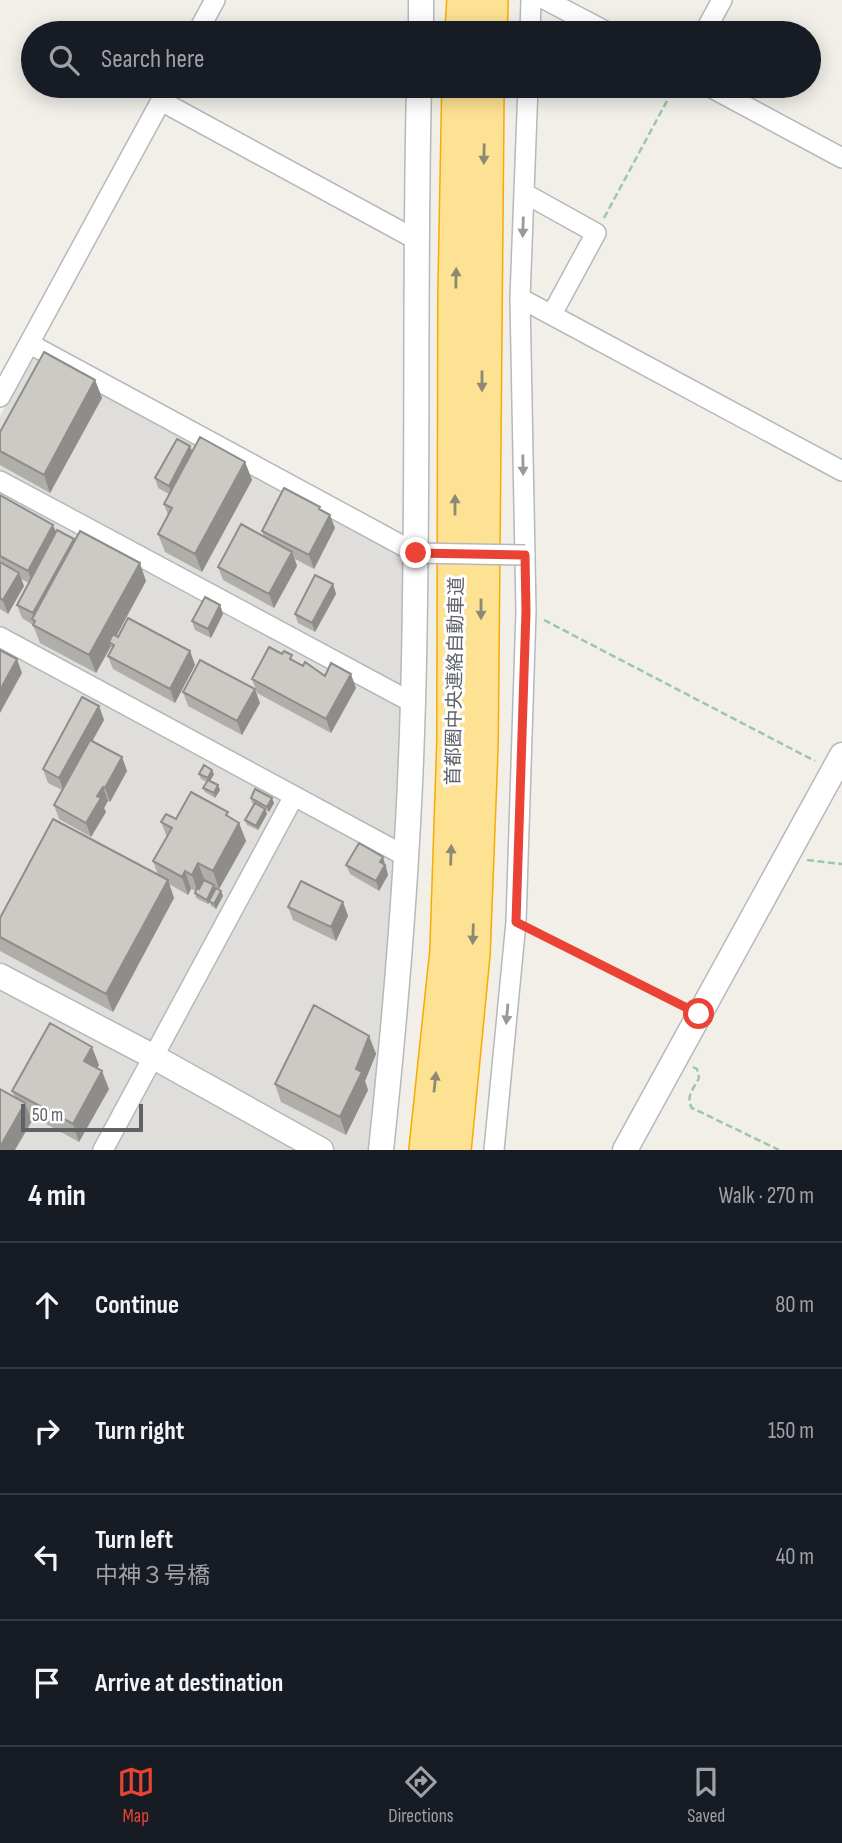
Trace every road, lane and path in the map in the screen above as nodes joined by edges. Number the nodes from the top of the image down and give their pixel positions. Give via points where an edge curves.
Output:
1 (215, 0) edge
2 (421, 0) edge
3 (464, 0) edge
4 (490, 0) edge
5 (531, 0) edge
6 (546, 0) edge
7 (722, 0) edge
8 (204, 21) edge
9 (421, 21) edge
10 (463, 21) edge
11 (489, 21) edge
12 (530, 21) edge
13 (586, 21) edge
14 (711, 21) edge
15 (162, 98) edge
16 (174, 98) edge
17 (419, 98) edge
18 (460, 98) edge
19 (486, 98) edge
20 (528, 98) edge
21 (669, 98) edge
22 (730, 98) edge
23 (842, 158) edge
24 (524, 193) junction
25 (596, 233) junction
26 (415, 239) junction
27 (520, 298) junction
28 (552, 314) junction
29 (30, 344) junction
30 (0, 397) edge
31 (842, 471) edge
32 (0, 481) edge
33 (416, 553) junction
34 (525, 555) junction
35 (526, 611) junction
36 (0, 637) edge
37 (413, 703) junction
38 (837, 763) edge
39 (294, 796) junction
40 (407, 857) junction
41 (786, 858) junction
42 (842, 864) edge
43 (516, 922) junction
44 (0, 976) edge
45 (699, 1014) junction
46 (676, 1056) junction
47 (154, 1057) junction
48 (103, 1150) edge
49 (321, 1150) edge
50 (381, 1150) edge
51 (428, 1150) edge
52 (453, 1150) edge
53 (494, 1150) edge
54 (625, 1150) edge
55 (779, 1150) edge

1 - 8 street
2 - 9 street
3 - 10 highway
4 - 11 highway
5 - 12 street
6 - 13 street
7 - 14 street
15 - 29 street
16 - 26 street
17 - 26 street
51 -> 18 highway, 首都圏中央連絡自動車道 via 448,951 455,741
19 -> 52 highway, 首都圏中央連絡自動車道 via 481,744 472,953
20 - 24 street
21 - 25 path
22 - 23 street
24 - 25 street
24 -> 27 street
25 - 28 street
26 - 33 street
27 - 28 street
27 -> 34 street
28 - 31 street
29 - 30 street
29 - 33 street
32 - 37 street
33 - 34 street, bridge
33 - 37 street
34 - 35 street
35 - 38 path
35 - 43 street
36 - 39 street
37 - 40 street
38 - 41 street
39 - 40 street
39 - 47 street
40 - 50 street
41 - 42 path
41 - 45 street
43 - 45 path
43 -> 53 street
44 - 47 street
45 - 46 street
46 - 54 street
46 - 55 path via 699,1074 689,1097 692,1108
47 - 48 street
47 - 49 street

